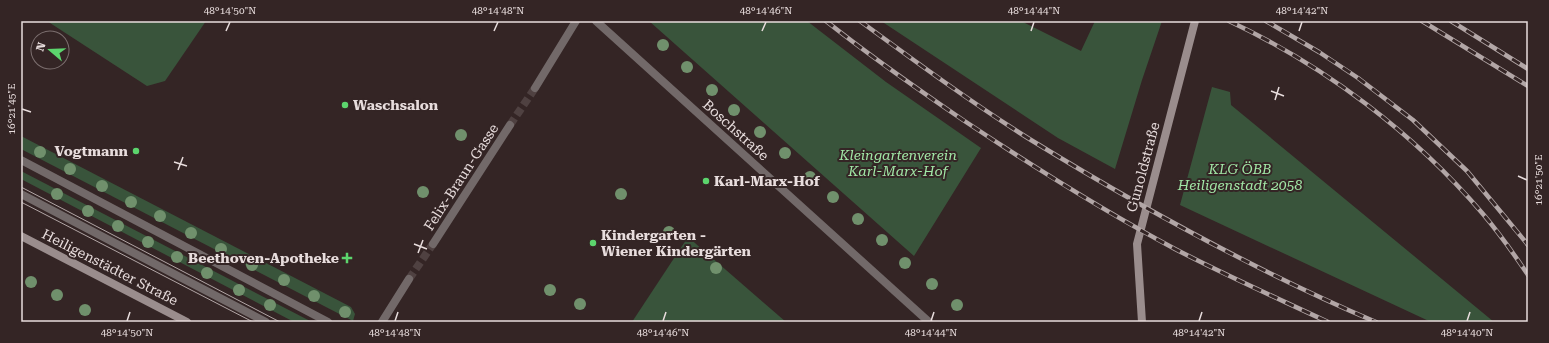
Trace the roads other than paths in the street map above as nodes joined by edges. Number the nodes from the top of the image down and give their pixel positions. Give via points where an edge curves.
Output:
1 (576, 21) edge
2 (596, 21) edge
3 (1195, 21) edge
4 (535, 88) tunnel mouth
5 (510, 125) tunnel mouth
6 (21, 160) edge
7 (21, 194) edge
8 (21, 236) edge
9 (433, 244) tunnel mouth
10 (409, 279) tunnel mouth
11 (187, 322) edge
12 (266, 322) edge
13 (328, 322) edge
14 (382, 322) edge
15 (929, 322) edge
16 (1142, 322) edge

1 - 4 street
2 - 15 street, Boschstraße
3 - 16 main road, Gunoldstraße via 1136,244
5 - 9 street, Felix-Braun-Gasse
6 - 13 street
7 - 12 street
8 - 11 main road, Heiligenstädter Straße
10 - 14 street

